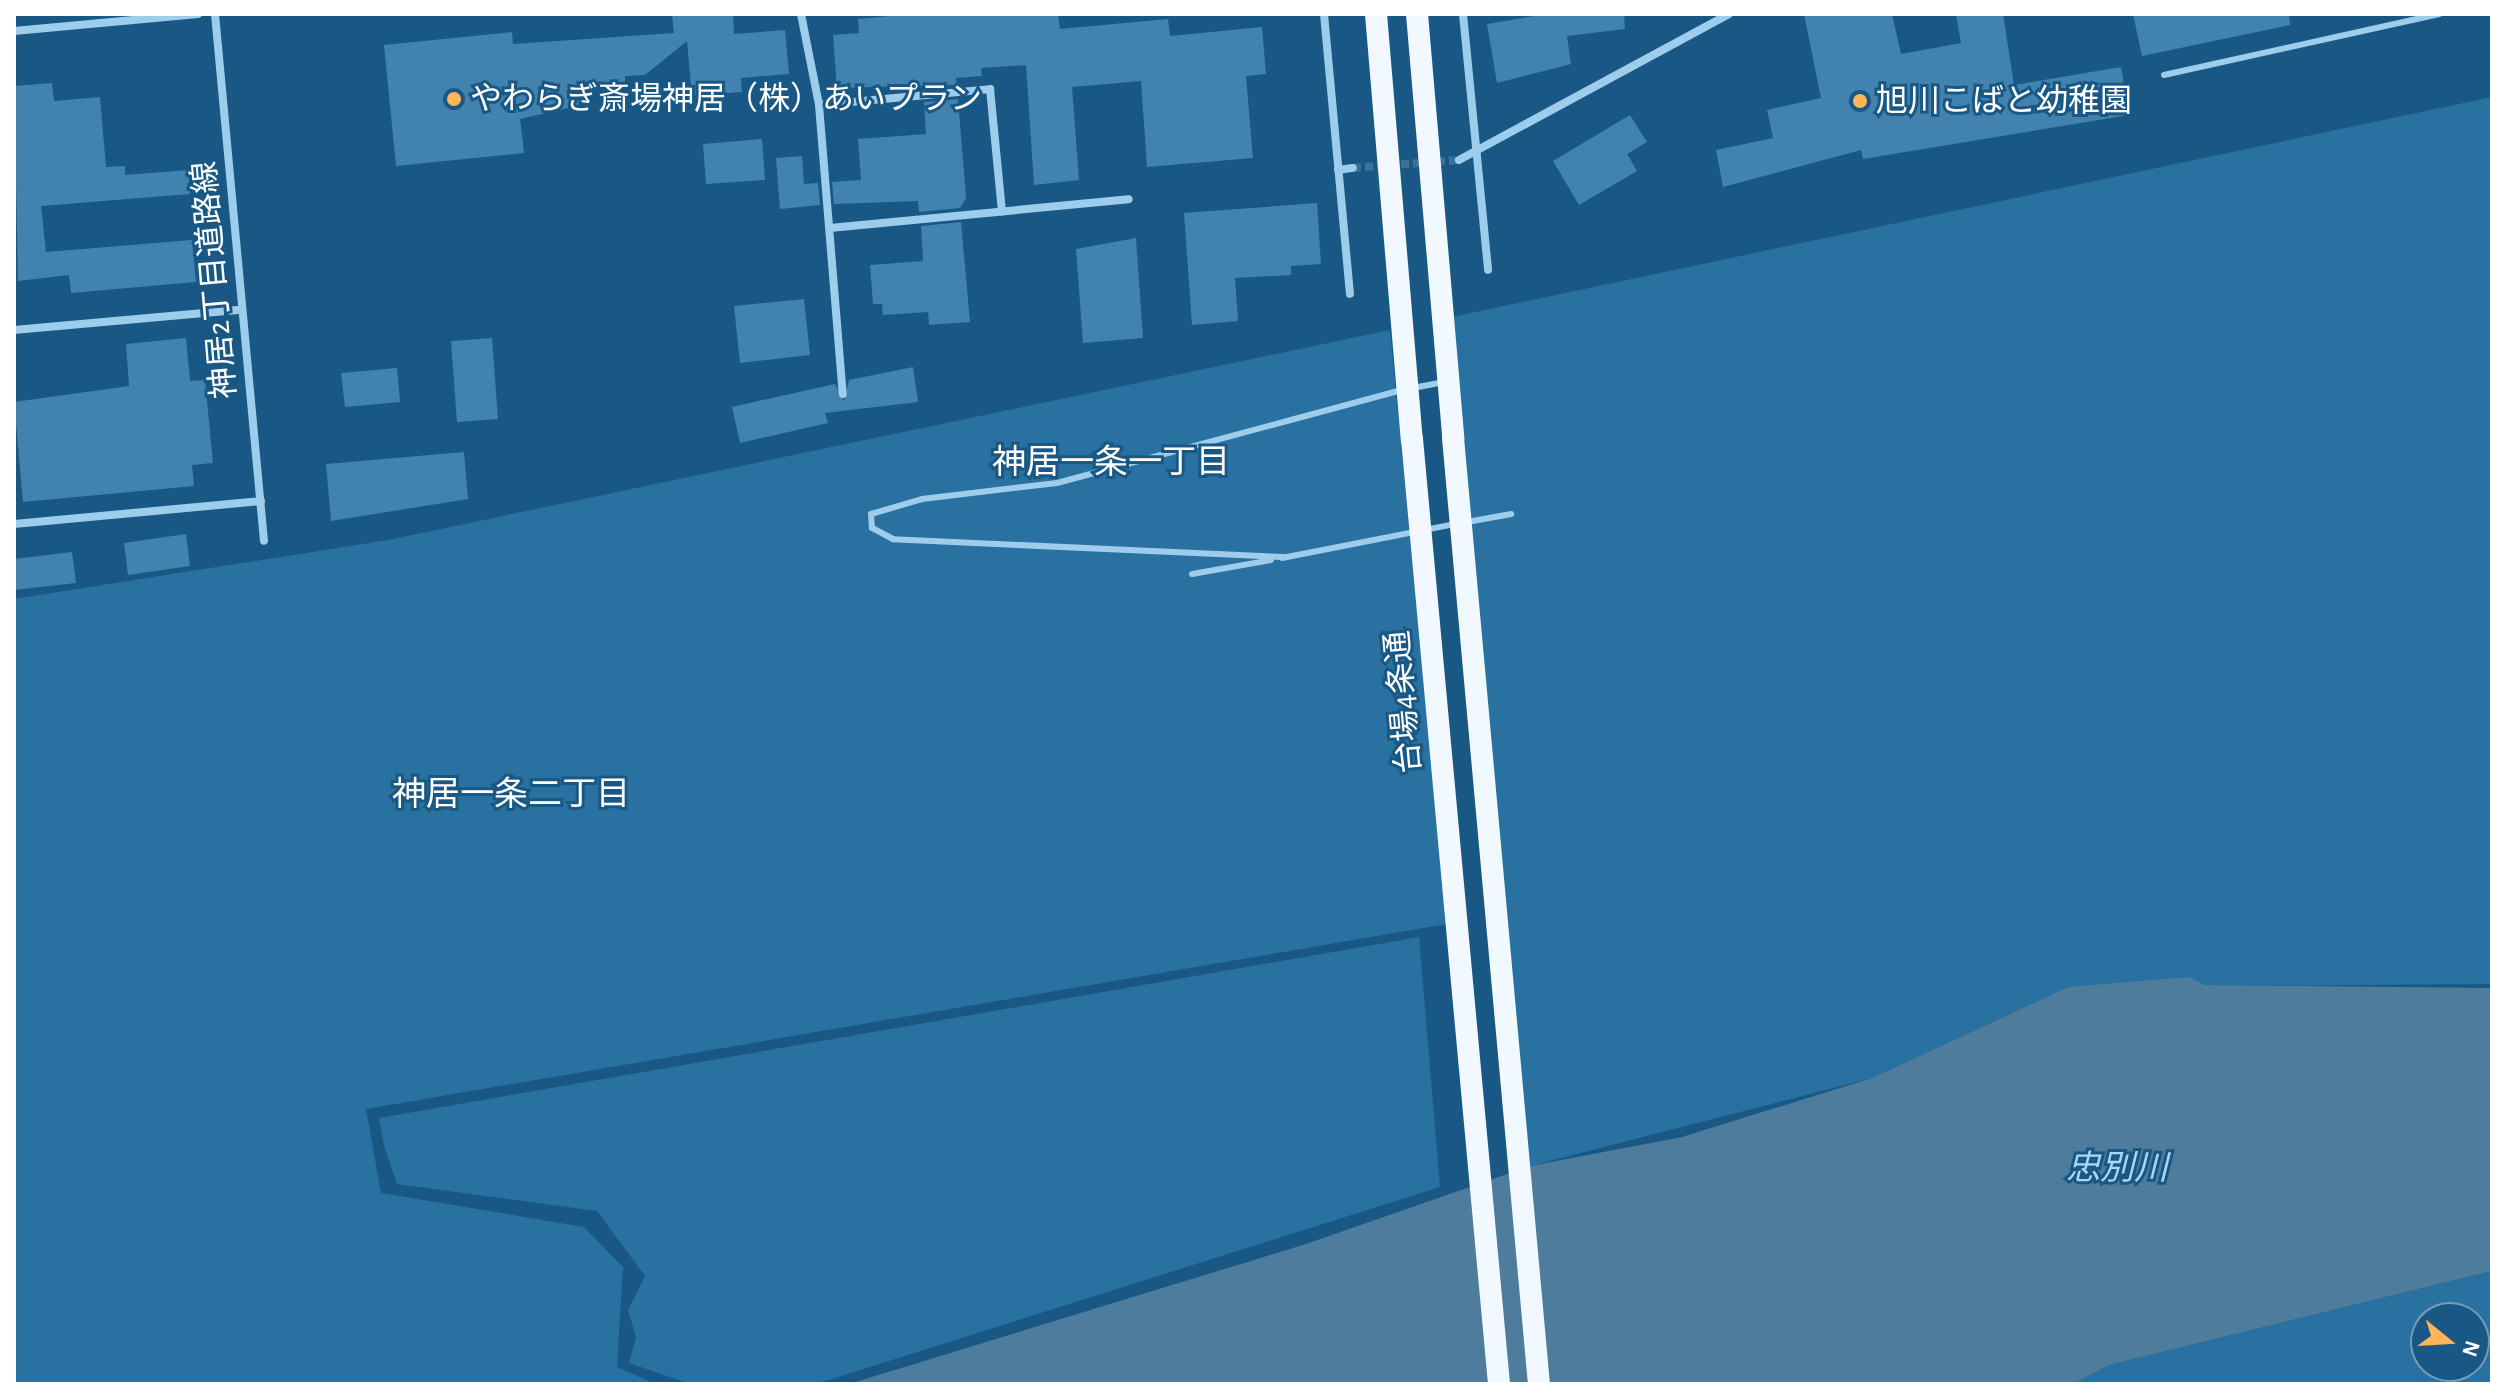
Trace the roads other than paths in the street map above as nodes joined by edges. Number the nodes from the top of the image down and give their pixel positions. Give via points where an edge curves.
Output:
1 (198, 14) edge
2 (215, 14) edge
3 (801, 14) edge
4 (1324, 14) edge
5 (1376, 14) edge
6 (1417, 14) edge
7 (1463, 14) edge
8 (1729, 14) edge
9 (2439, 14) edge
10 (14, 31) edge
11 (2164, 75) dead end
12 (819, 105) junction
13 (1475, 153) junction
14 (1459, 160) tunnel mouth
15 (1353, 168) tunnel mouth
16 (1338, 170) junction
17 (1129, 199) dead end
18 (1002, 211) junction
19 (830, 228) junction
20 (1488, 270) dead end
21 (1350, 294) dead end
22 (240, 310) junction
23 (14, 330) edge
24 (1449, 381) junction
25 (1408, 388) junction
26 (843, 394) dead end
27 (261, 501) junction
28 (1511, 514) dead end
29 (14, 524) edge
30 (264, 541) dead end
31 (1283, 557) junction
32 (1192, 574) dead end
33 (1499, 1384) edge
34 (1539, 1384) edge

1 - 10 street
2 - 22 street, 神居2丁目道路線
3 - 12 street
4 - 16 street
5 - 25 highway, 台場4条通
6 - 24 highway
7 - 13 street
8 - 13 street
9 - 11 lane
12 - 18 street via 990,89
12 - 19 street
13 - 14 street
13 - 20 street
15 - 16 street
16 - 21 street
17 - 18 street
18 - 19 street
19 - 26 street
22 - 23 street
22 - 27 street, 神居2丁目道路線
24 - 25 lane
24 - 34 highway, bridge
25 - 31 lane via 1057,483 922,499 871,514 872,528 893,539
25 - 33 highway, 台場4条通, bridge
27 - 29 street
27 - 30 street, 神居2丁目道路線
28 - 31 lane
31 - 32 lane

